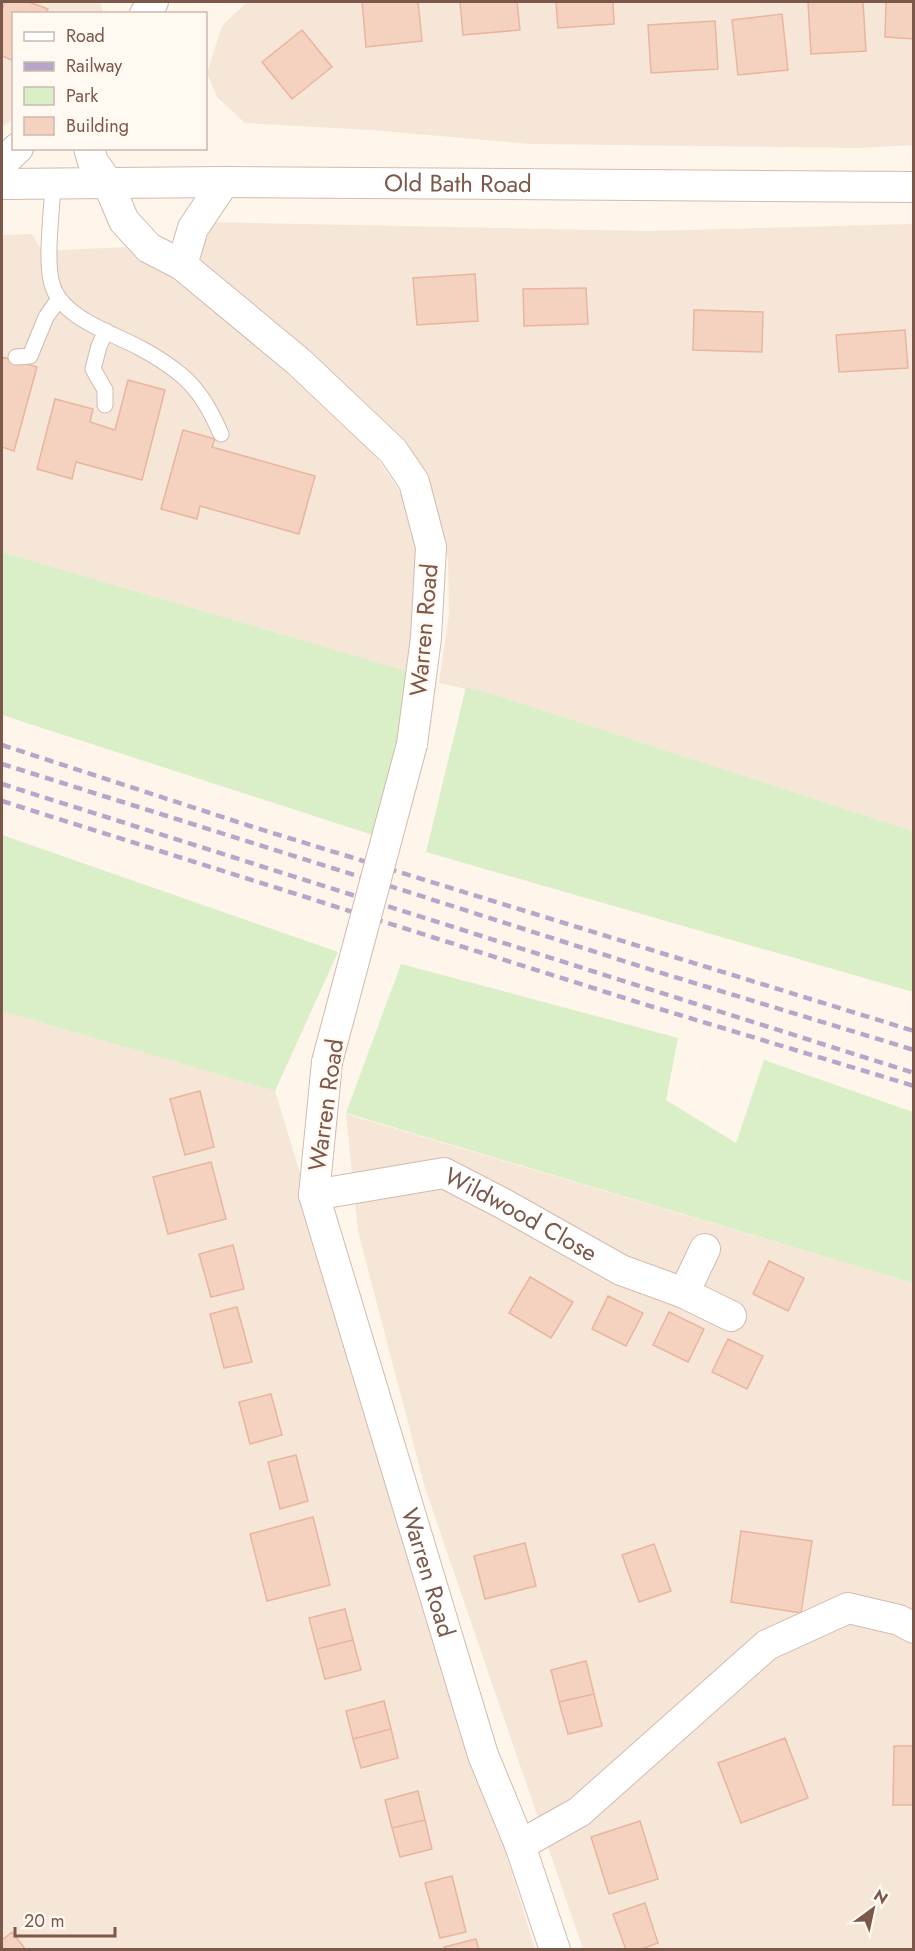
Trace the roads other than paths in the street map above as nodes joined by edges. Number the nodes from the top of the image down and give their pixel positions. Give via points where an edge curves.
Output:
1 (16, 150) edge
2 (90, 150) edge
3 (2, 163) edge
4 (224, 182) junction
5 (108, 183) junction
6 (2, 184) edge
7 (53, 184) junction
8 (914, 187) edge
9 (182, 265) junction
10 (58, 300) junction
11 (106, 331) junction
12 (16, 357) dead end
13 (105, 405) dead end
14 (221, 434) dead end
15 (314, 1195) junction
16 (705, 1249) dead end
17 (684, 1293) junction
18 (731, 1316) dead end
19 (914, 1628) edge
20 (520, 1845) junction
21 (555, 1950) edge

1 - 3 street
2 - 5 street, Warren Road
4 - 5 street, Old Bath Road
4 - 8 street, Old Bath Road
4 - 9 street via 193,228
5 - 7 street, Old Bath Road
5 - 9 street, Warren Road via 124,221 148,248
6 - 7 street, Old Bath Road
7 - 10 lane via 49,269
9 - 15 street, Warren Road, bridge via 298,362 393,451 414,482 431,547 426,638 412,744 327,1062
10 - 11 lane
10 - 12 lane via 46,317 30,356
11 - 13 lane via 93,369 105,390
11 - 14 lane via 182,375 206,402
15 - 17 street, Wildwood Close via 444,1173 621,1270
15 - 20 street, Warren Road via 483,1755
16 - 17 street
17 - 18 street, Wildwood Close
19 - 20 street via 899,1620 848,1608 767,1645 579,1812
20 - 21 street, Warren Road

